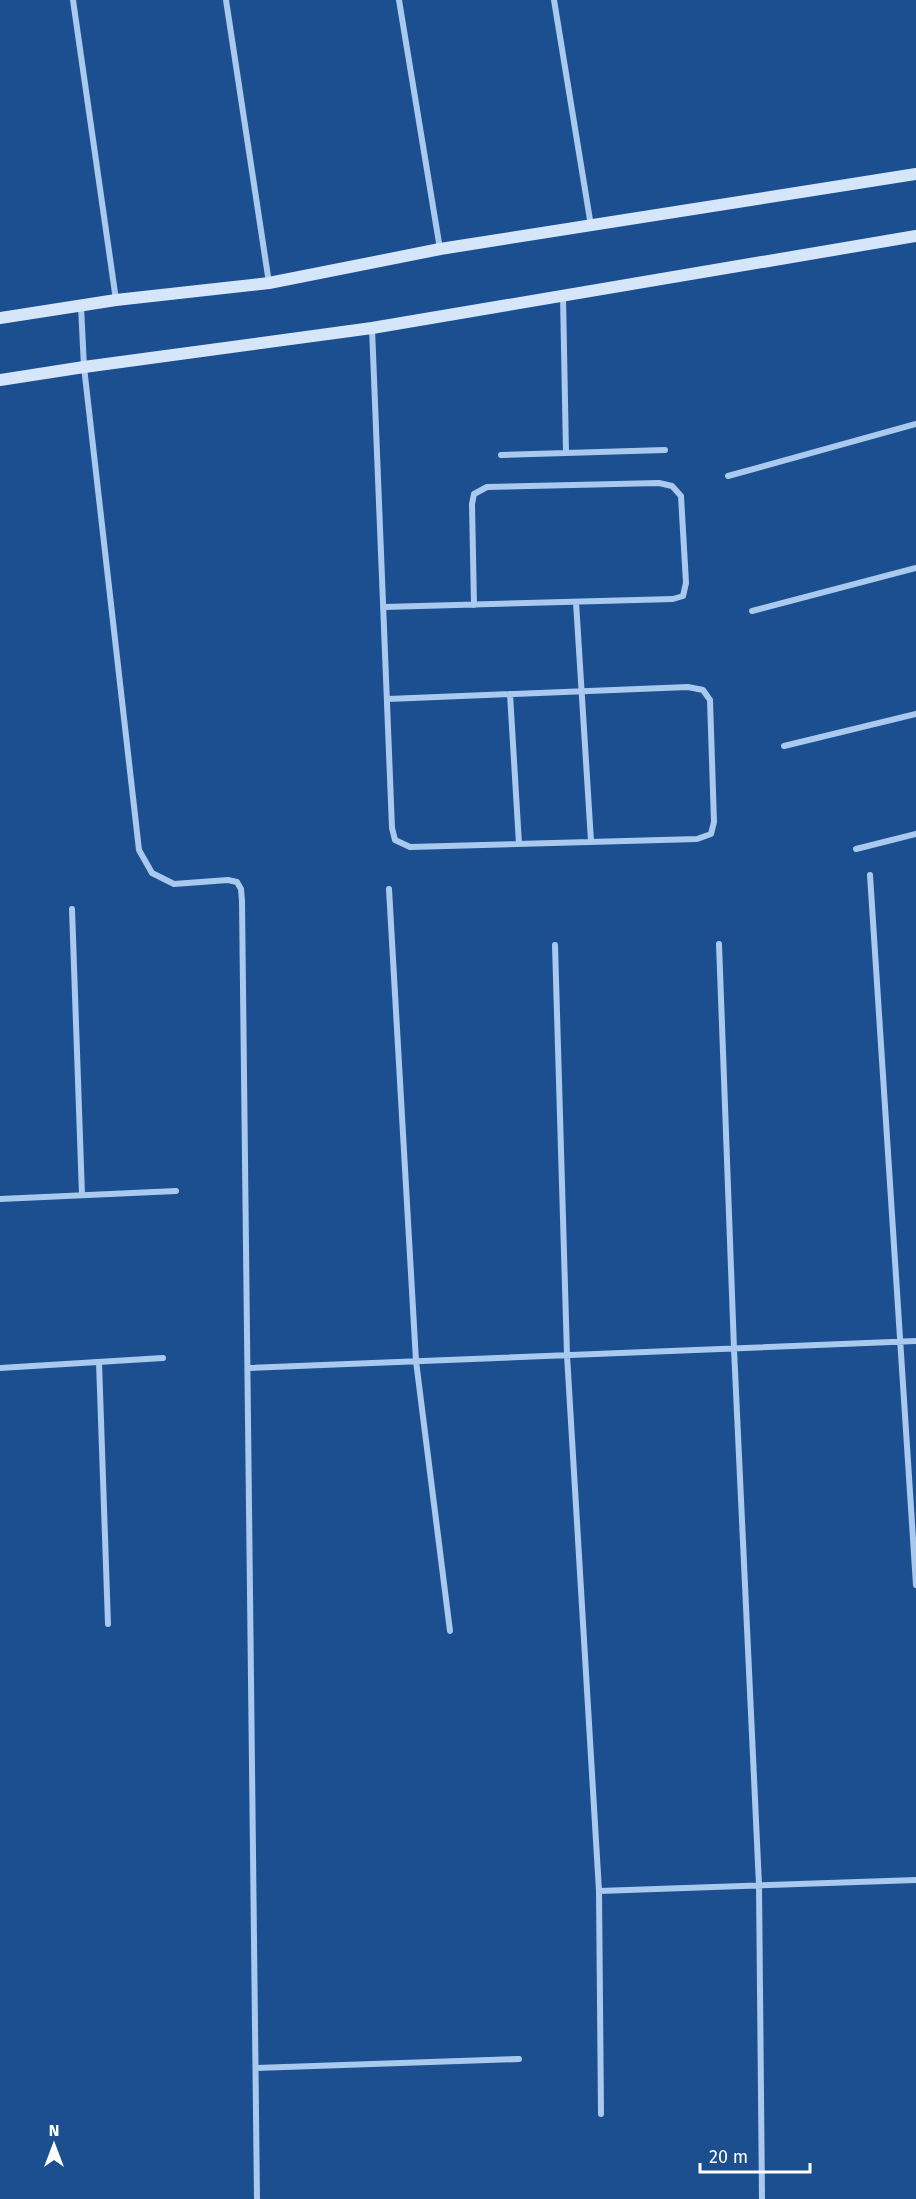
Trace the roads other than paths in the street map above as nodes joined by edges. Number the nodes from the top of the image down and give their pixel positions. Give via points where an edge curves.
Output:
1 (73, 0) edge
2 (226, 0) edge
3 (399, 0) edge
4 (554, 0) edge
5 (916, 174) edge
6 (591, 226) junction
7 (916, 236) edge
8 (440, 249) junction
9 (269, 283) junction
10 (563, 296) junction
11 (116, 300) junction
12 (81, 306) junction
13 (0, 318) edge
14 (372, 328) junction
15 (84, 366) junction
16 (0, 380) edge
17 (916, 424) edge
18 (665, 450) dead end
19 (566, 453) junction
20 (501, 455) dead end
21 (729, 476) dead end
22 (916, 568) edge
23 (576, 602) junction
24 (474, 605) junction
25 (384, 607) junction
26 (752, 611) dead end
27 (581, 691) junction
28 (510, 694) junction
29 (388, 699) junction
30 (916, 714) edge
31 (784, 746) dead end
32 (916, 834) edge
33 (591, 841) junction
34 (519, 844) junction
35 (856, 849) dead end
36 (870, 874) dead end
37 (389, 889) dead end
38 (72, 909) dead end
39 (719, 944) dead end
40 (555, 945) dead end
41 (176, 1191) dead end
42 (82, 1195) junction
43 (0, 1199) edge
44 (900, 1341) junction
45 (916, 1341) edge
46 (734, 1349) junction
47 (567, 1355) junction
48 (163, 1358) dead end
49 (416, 1361) junction
50 (99, 1362) junction
51 (0, 1368) edge
52 (249, 1368) junction
53 (916, 1585) edge
54 (108, 1624) dead end
55 (450, 1631) dead end
56 (916, 1880) edge
57 (759, 1885) junction
58 (598, 1891) junction
59 (519, 2059) dead end
60 (256, 2068) junction
61 (601, 2114) dead end
62 (257, 2199) edge
63 (762, 2199) edge

1 - 11 street
2 - 9 street
3 - 8 street
4 - 6 street
5 - 6 street
6 - 8 street
7 - 10 street
8 - 9 street
9 - 11 street
10 - 14 street
10 - 19 street
11 - 12 street
12 - 13 street
12 - 15 street
14 - 15 street
14 - 25 street
15 - 16 street
15 - 52 street via 139,850 152,873 174,884 228,880 237,882 241,889
17 - 21 street
18 - 19 street
19 - 20 street
22 - 26 street
23 - 24 street
23 - 24 street via 683,596 686,583 681,496 672,486 659,483 487,488 474,494
23 - 27 street
24 - 25 street
25 - 29 street
27 - 28 street
27 - 33 street
27 - 33 street via 688,687 703,690 710,700 714,822 711,834 697,839
28 - 29 street
28 - 34 street
29 - 34 street via 395,840 410,847
30 - 31 street
32 - 35 street
33 - 34 street
36 - 44 street
37 - 49 street
38 - 42 street
39 - 46 street
40 - 47 street
41 - 42 street
42 - 43 street
44 - 45 street
44 - 46 street
44 - 53 street
46 - 47 street
46 - 57 street
47 - 49 street
47 - 58 street
48 - 50 street
49 - 52 street
49 - 55 street
50 - 51 street
50 - 54 street
52 - 60 street
56 - 57 street
57 - 58 street
57 - 63 street
58 - 61 street
59 - 60 street
60 - 62 street

